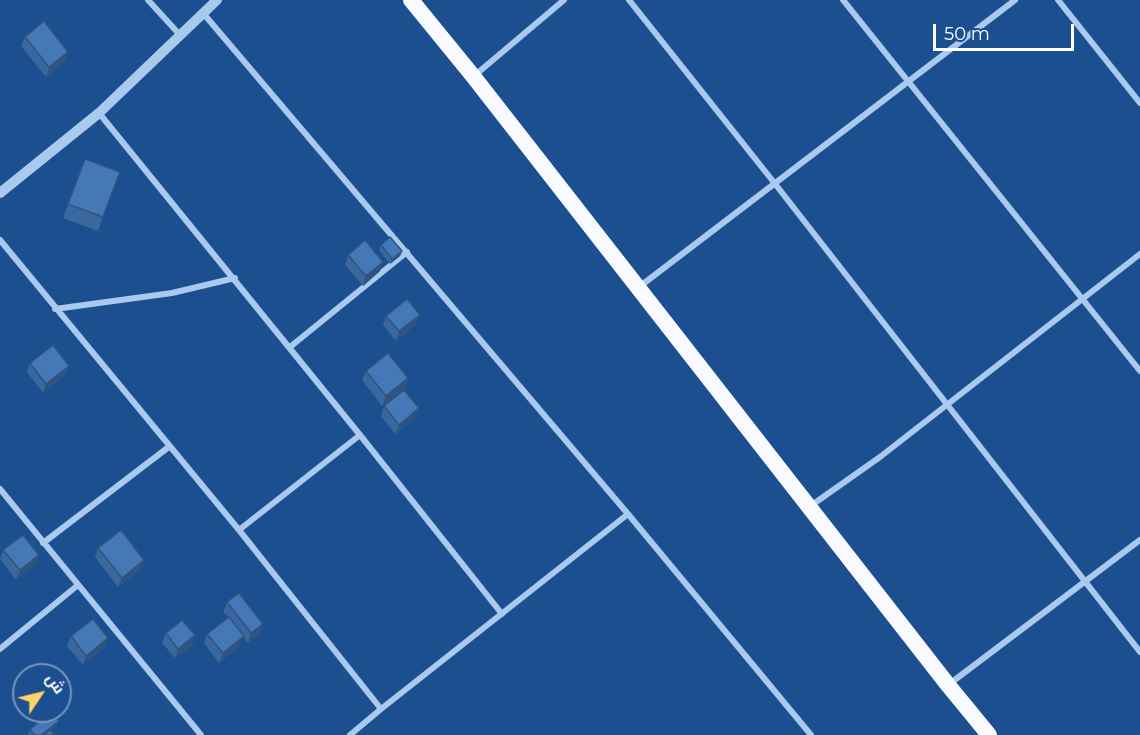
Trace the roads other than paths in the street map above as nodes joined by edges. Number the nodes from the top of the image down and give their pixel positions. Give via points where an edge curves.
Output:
1 (148, 0) edge
2 (217, 0) edge
3 (411, 0) edge
4 (564, 0) edge
5 (629, 0) edge
6 (843, 0) edge
7 (1015, 0) edge
8 (1058, 0) edge
9 (203, 13) junction
10 (180, 35) junction
11 (473, 76) junction
12 (908, 83) junction
13 (1140, 103) edge
14 (99, 113) junction
15 (776, 184) junction
16 (0, 193) edge
17 (0, 240) edge
18 (407, 252) junction
19 (1140, 254) edge
20 (235, 279) junction
21 (638, 288) junction
22 (1082, 301) junction
23 (55, 309) junction
24 (290, 347) junction
25 (1140, 371) edge
26 (945, 405) junction
27 (360, 435) junction
28 (170, 446) junction
29 (0, 489) edge
30 (809, 508) junction
31 (628, 514) junction
32 (238, 530) junction
33 (1140, 540) edge
34 (43, 543) junction
35 (1085, 581) junction
36 (78, 585) junction
37 (502, 614) junction
38 (0, 649) edge
39 (1140, 652) edge
40 (948, 686) junction
41 (381, 708) junction
42 (201, 735) edge
43 (350, 735) edge
44 (811, 735) edge
45 (989, 735) edge

1 - 10 street
2 - 9 street
3 - 11 highway
4 - 11 street
5 - 15 street
6 - 12 street
7 - 12 street
8 - 13 street
9 - 10 street
9 - 18 street
10 - 14 street
11 - 21 highway
12 - 15 street
12 - 22 street
14 - 16 street
14 - 20 street
15 - 21 street
15 - 26 street
17 - 23 street
18 - 24 street
18 - 31 street
19 - 22 street
20 - 23 street via 172,293
20 - 24 street
21 - 30 highway
22 - 25 street
22 - 26 street
23 - 28 street
24 - 27 street
26 - 30 street
26 - 35 street
27 - 32 street
27 - 37 street
28 - 32 street
28 - 34 street
29 - 34 street
30 - 40 highway
31 - 37 street
31 - 44 street
32 - 41 street
33 - 35 street
34 - 36 street
35 - 39 street
35 - 40 street
36 - 38 street
36 - 42 street
37 - 41 street
40 - 45 highway
41 - 43 street

